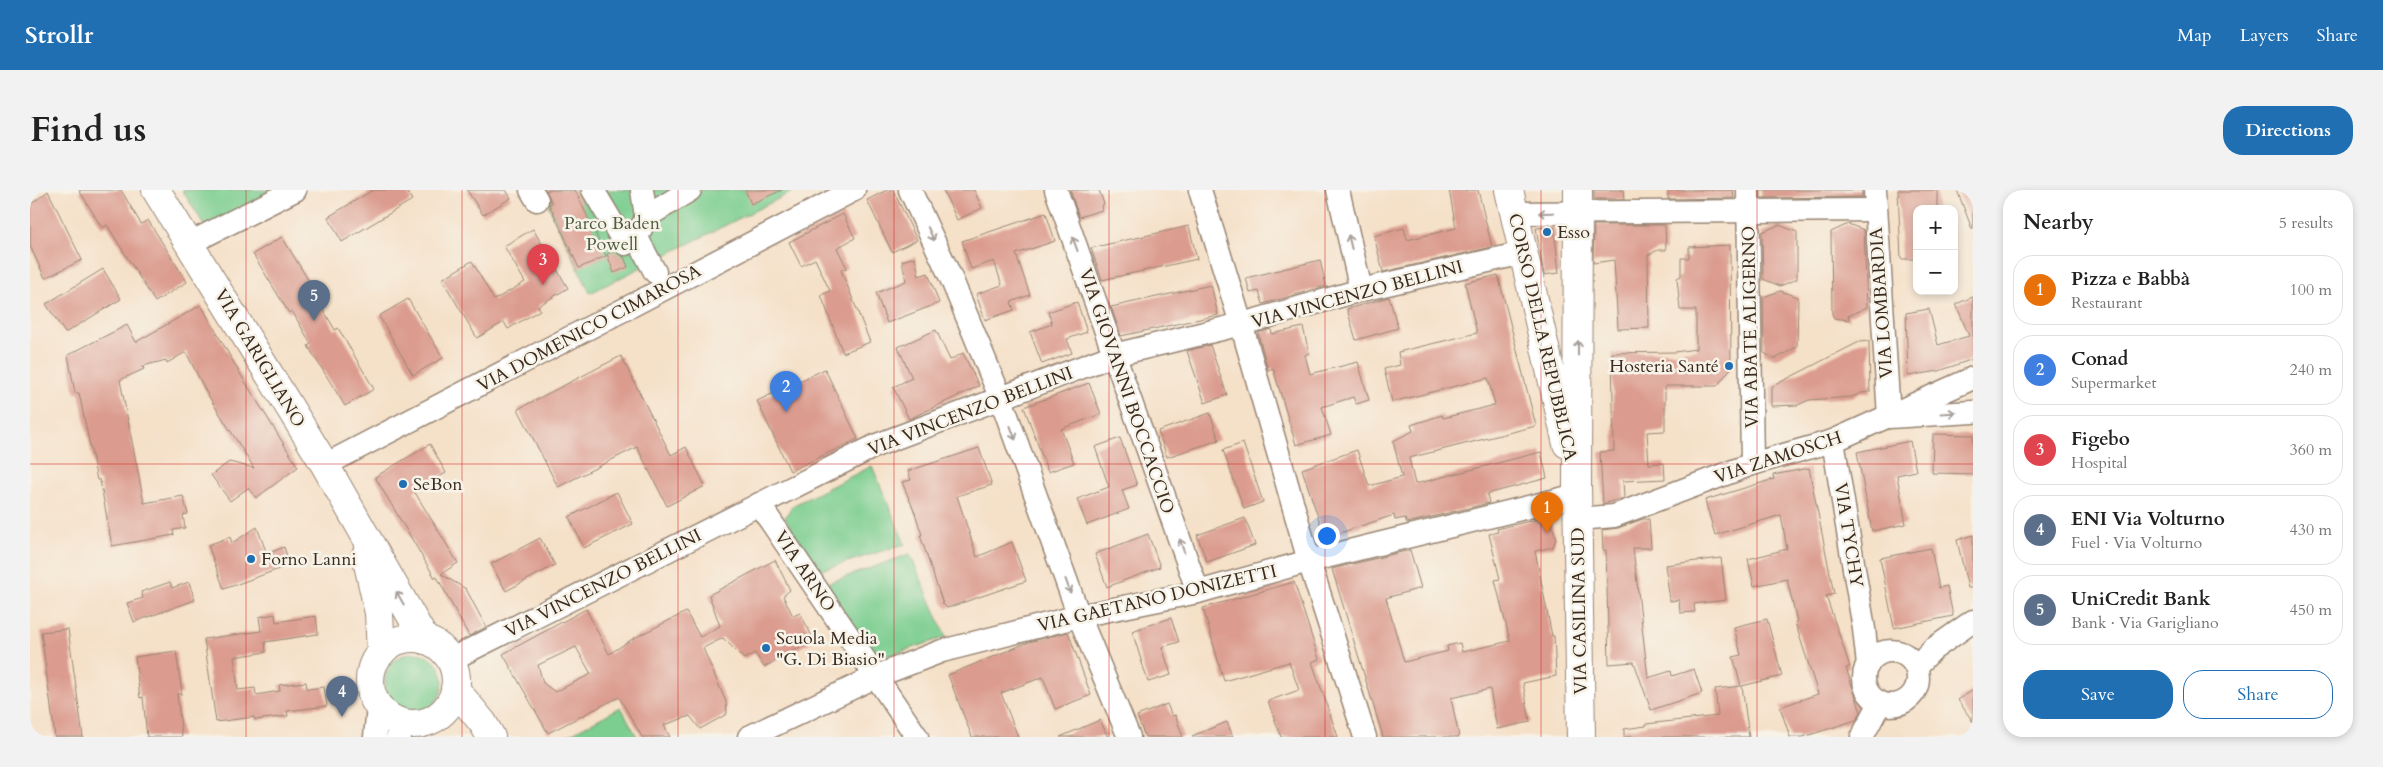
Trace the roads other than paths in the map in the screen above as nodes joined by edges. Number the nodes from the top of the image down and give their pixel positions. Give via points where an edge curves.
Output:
1 (156, 190) edge
2 (295, 190) edge
3 (593, 190) edge
4 (642, 190) edge
5 (690, 190) edge
6 (854, 190) edge
7 (910, 190) edge
8 (1056, 190) edge
9 (1200, 190) edge
10 (1338, 190) edge
11 (1875, 200) edge
12 (1578, 201) edge
13 (1749, 201) edge
14 (1512, 202) edge
15 (646, 217) junction
16 (637, 238) junction
17 (190, 243) junction
18 (1523, 253) junction
19 (656, 272) dead end
20 (1361, 290) junction
21 (1242, 324) junction
22 (1114, 355) junction
23 (1973, 378) edge
24 (1566, 386) junction
25 (1001, 399) junction
26 (1973, 412) edge
27 (1889, 417) junction
28 (1833, 440) junction
29 (1752, 464) junction
30 (324, 465) junction
31 (1577, 500) junction
32 (759, 504) junction
33 (360, 529) junction
34 (1309, 561) junction
35 (1198, 592) junction
36 (1079, 616) junction
37 (1973, 621) edge
38 (425, 640) junction
39 (381, 653) junction
40 (1873, 659) junction
41 (450, 660) junction
42 (1913, 663) junction
43 (877, 676) junction
44 (455, 689) junction
45 (1884, 704) junction
46 (378, 707) junction
47 (435, 718) junction
48 (403, 730) edge
49 (376, 737) edge
50 (473, 737) edge
51 (491, 737) edge
52 (749, 737) edge
53 (917, 737) edge
54 (1129, 737) edge
55 (1365, 737) edge
56 (1581, 737) edge
57 (1862, 737) edge
58 (1874, 737) edge

1 - 17 main road, VIA GARIGLIANO
2 - 17 street
3 - 16 street via 625,244
4 - 15 street
5 - 15 street
6 - 30 street, VIA DOMENICO CIMAROSA
7 -> 25 street
22 -> 8 street, VIA GIOVANNI BOCCACCIO
9 - 21 street
20 -> 10 street
11 - 13 street
11 - 27 street, VIA LOMBARDIA
12 - 13 street
12 -> 14 street
24 -> 12 main road
13 - 29 street, VIA ABATE ALIGERNO
14 - 18 main road, CORSO DELLA REPUBBLICA
15 - 16 street
16 - 19 street
17 - 30 main road, VIA GARIGLIANO
18 - 20 street, VIA VINCENZO BELLINI
18 - 24 main road, CORSO DELLA REPUBBLICA
20 - 21 street, VIA VINCENZO BELLINI
21 - 22 street, VIA VINCENZO BELLINI
21 - 34 street
22 - 25 street, VIA VINCENZO BELLINI
35 -> 22 street, VIA GIOVANNI BOCCACCIO
23 - 27 street, VIA ZAMOSCH
24 - 31 main road, VIA CASILINA SUD
25 - 32 street, VIA VINCENZO BELLINI via 877,445
25 -> 36 street
27 -> 26 street
27 - 28 street, VIA ZAMOSCH
28 - 29 street, VIA ZAMOSCH
28 - 40 street, VIA TYCHY via 1864,629
29 - 31 street, VIA ZAMOSCH via 1614,516
30 - 33 main road, VIA GARIGLIANO
31 - 34 street, VIA GAETANO DONIZETTI
31 - 56 main road, VIA CASILINA SUD
32 - 41 street, VIA VINCENZO BELLINI
32 - 43 street, VIA ARNO
38 -> 33 main road, VIA GARIGLIANO
33 - 39 main road, VIA GARIGLIANO via 379,613
34 - 35 street, VIA GAETANO DONIZETTI
34 - 55 street
35 - 36 street, VIA GAETANO DONIZETTI
36 - 43 street, VIA GAETANO DONIZETTI via 942,651
36 - 54 street
37 - 42 street
38 - 39 main road via 401,640
38 - 41 main road, VIA GARIGLIANO
39 - 46 main road, VIA GARIGLIANO via 370,679
40 - 42 street via 1893,651
40 - 45 street via 1864,679 1865,687
41 - 44 main road via 455,674
42 - 45 street via 1918,686 1911,697 1900,704
43 - 52 street, VIA GAETANO DONIZETTI
43 - 53 street, VIA ARNO
44 - 47 main road via 448,706
44 - 51 main road
45 - 57 street
45 - 58 street
46 - 48 main road
46 - 49 street
47 - 48 main road
47 - 50 main road via 464,728

